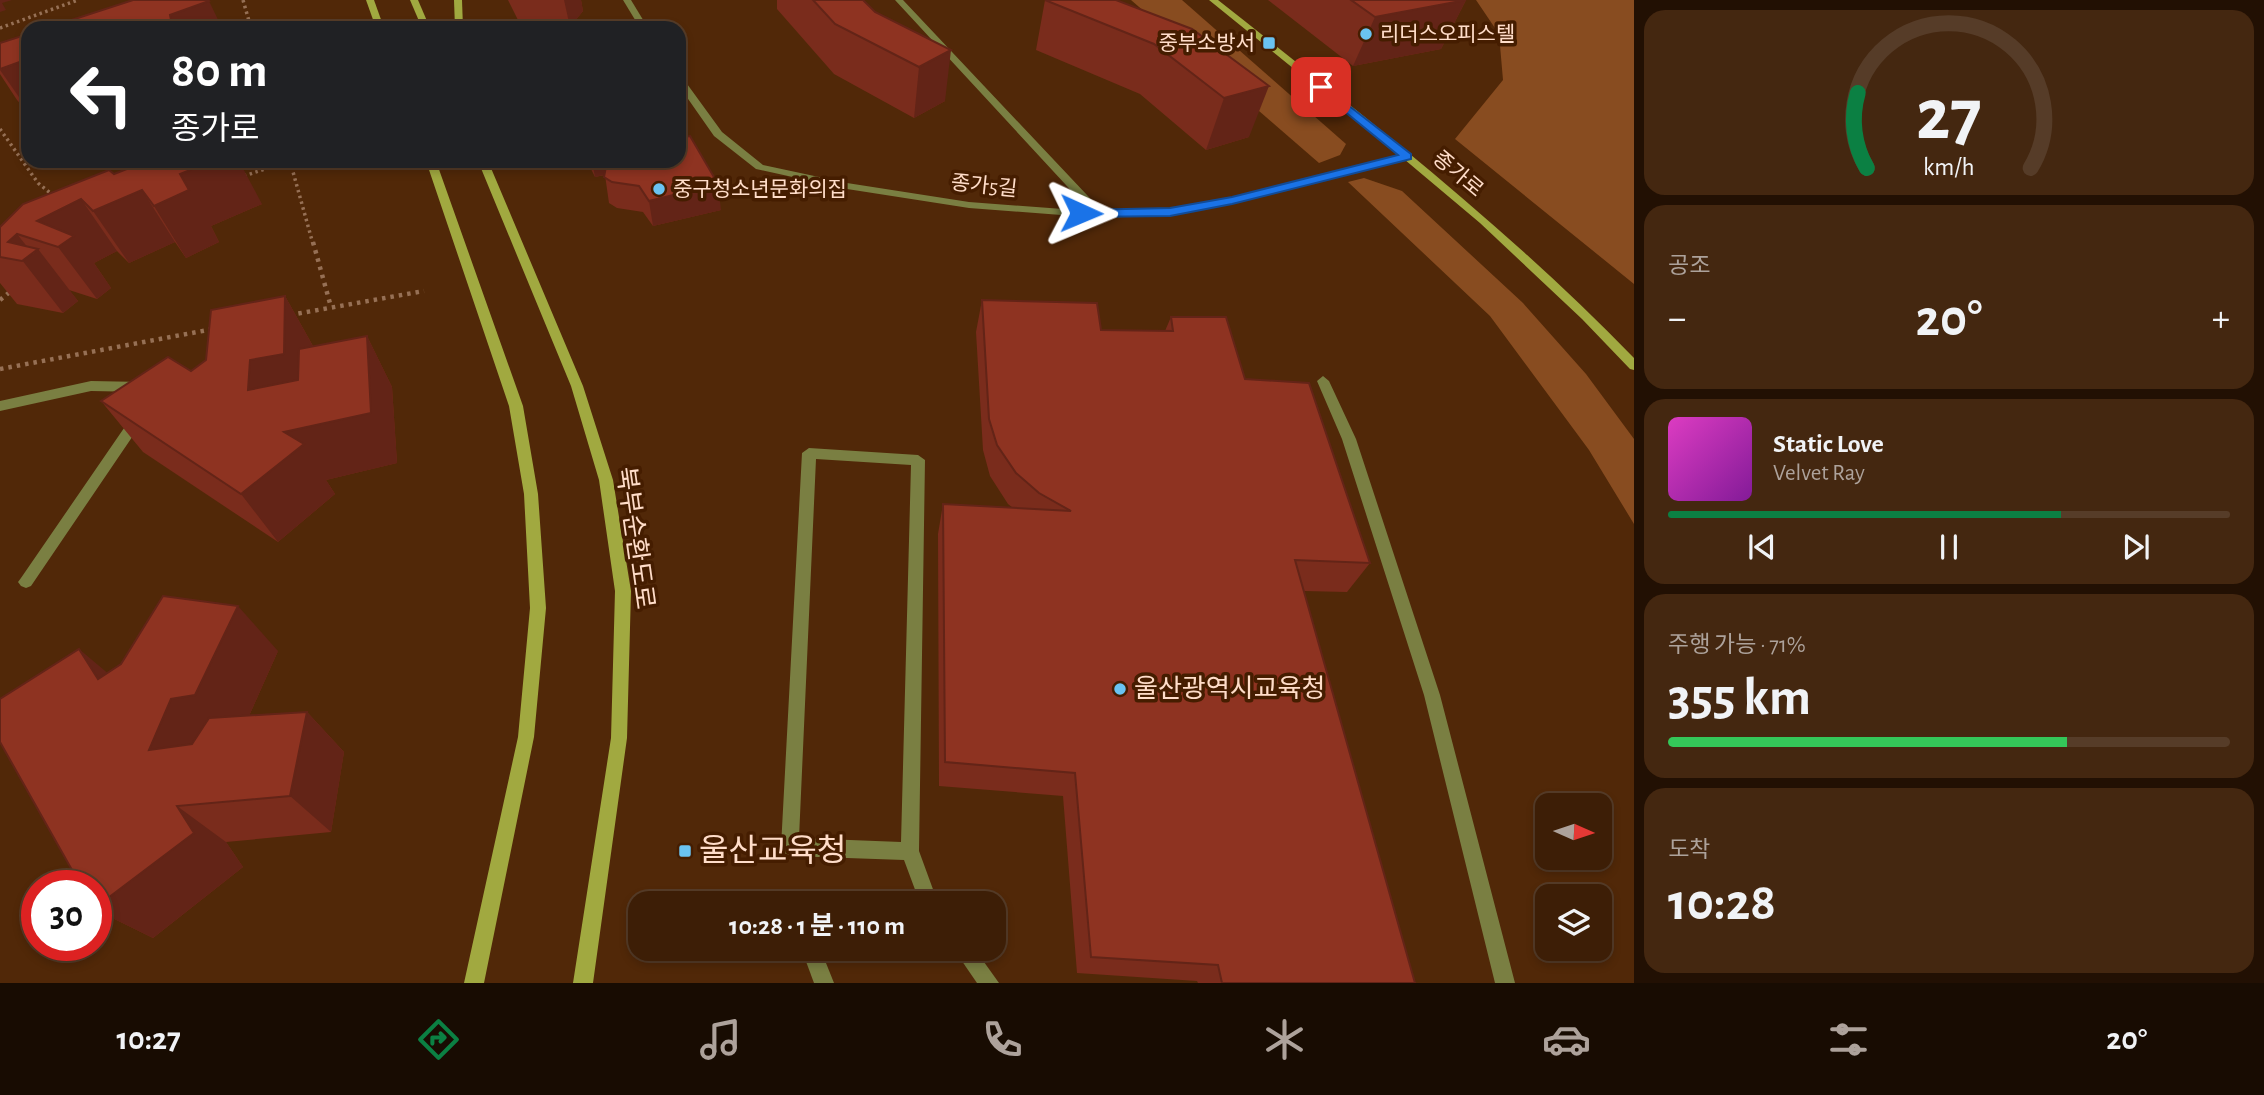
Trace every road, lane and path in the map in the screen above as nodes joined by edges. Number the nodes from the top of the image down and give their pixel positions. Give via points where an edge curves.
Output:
1 (78, 0) edge
2 (243, 0) edge
3 (358, 0) edge
4 (370, 0) edge
5 (414, 0) edge
6 (458, 0) edge
7 (627, 0) edge
8 (1213, 0) edge
9 (899, 1) edge
10 (376, 16) junction
11 (249, 21) edge
12 (378, 21) edge
13 (423, 21) edge
14 (459, 21) edge
15 (640, 21) edge
16 (0, 28) edge
17 (686, 89) edge
18 (0, 129) edge
19 (1407, 156) junction
20 (21, 159) edge
21 (27, 168) edge
22 (267, 168) edge
23 (291, 168) edge
24 (433, 168) edge
25 (486, 168) edge
26 (236, 178) dead end
27 (59, 200) edge
28 (1100, 215) junction
29 (20, 284) edge
30 (424, 291) dead end
31 (0, 300) edge
32 (331, 307) junction
33 (278, 317) edge
34 (224, 327) edge
35 (1634, 366) edge
36 (0, 369) edge
37 (1323, 381) dead end
38 (0, 406) edge
39 (26, 582) dead end
40 (910, 851) junction
41 (922, 891) edge
42 (815, 961) edge
43 (972, 961) edge
44 (474, 983) edge
45 (583, 983) edge
46 (824, 983) edge
47 (989, 983) edge
48 (1505, 983) edge

1 - 16 path
2 - 11 path
3 - 10 main road
4 - 10 main road
5 - 13 main road
6 - 14 main road
7 - 15 street
8 - 19 main road, 종가로
9 - 28 street
10 - 12 main road
17 - 28 street, 종가5길 via 718,134 760,167 969,205
18 - 20 path
19 - 28 street, 종가5길 via 1170,212
19 - 35 main road, 종가로 via 1524,257
21 - 27 path
22 - 26 path
23 - 32 path
24 - 44 main road via 516,406 531,494 538,608 526,737
25 - 45 main road, 북부순환도로 via 577,386 606,480 623,591 619,738
29 - 31 path
30 - 32 path
32 - 33 path
34 - 36 path
37 - 48 street via 1349,439 1432,695
38 - 39 street via 91,386 141,385 148,402
40 - 40 street via 918,460 809,453 790,847
40 - 41 street
42 - 46 street
43 - 47 street

